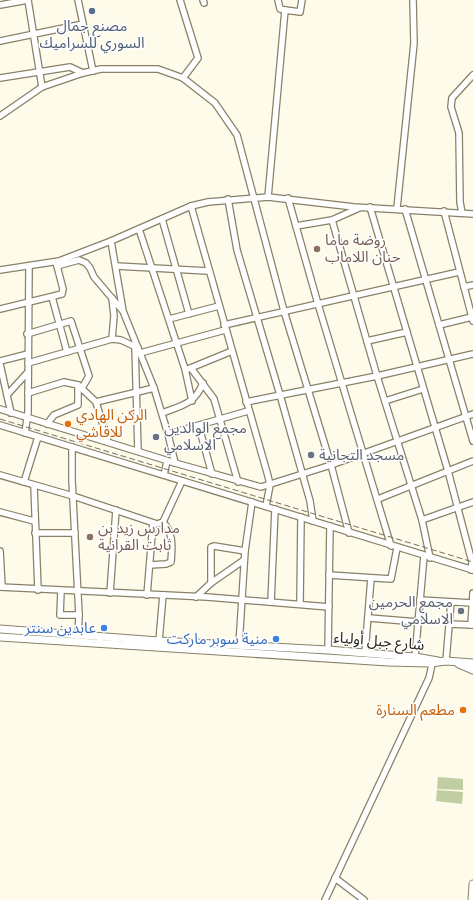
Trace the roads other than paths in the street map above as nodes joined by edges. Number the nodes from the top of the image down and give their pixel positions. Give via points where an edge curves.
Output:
1 (28, 0) edge
2 (78, 0) edge
3 (180, 0) edge
4 (278, 0) edge
5 (302, 0) edge
6 (413, 0) edge
7 (0, 5) edge
8 (285, 10) junction
9 (83, 24) junction
10 (34, 35) junction
11 (0, 41) edge
12 (41, 71) junction
13 (93, 71) junction
14 (83, 73) junction
15 (473, 75) edge
16 (0, 78) edge
17 (183, 78) junction
18 (42, 87) junction
19 (0, 116) edge
20 (253, 197) junction
21 (268, 197) junction
22 (288, 198) junction
23 (228, 199) junction
24 (191, 206) junction
25 (360, 207) junction
26 (370, 208) junction
27 (397, 208) junction
28 (405, 209) junction
29 (444, 211) junction
30 (462, 213) junction
31 (473, 214) edge
32 (162, 219) junction
33 (332, 220) junction
34 (296, 226) junction
35 (139, 229) junction
36 (111, 241) junction
37 (56, 264) junction
38 (29, 266) junction
39 (116, 266) junction
40 (154, 269) junction
41 (0, 270) edge
42 (177, 270) junction
43 (208, 271) junction
44 (459, 272) junction
45 (426, 279) junction
46 (473, 285) edge
47 (394, 287) junction
48 (464, 287) junction
49 (354, 296) junction
50 (52, 297) junction
51 (112, 297) junction
52 (28, 302) junction
53 (318, 304) junction
54 (219, 306) junction
55 (0, 309) edge
56 (123, 311) junction
57 (284, 311) junction
58 (189, 314) junction
59 (257, 318) junction
60 (169, 319) junction
61 (472, 319) edge
62 (59, 324) junction
63 (439, 325) junction
64 (224, 328) junction
65 (407, 332) junction
66 (27, 334) junction
67 (112, 339) junction
68 (367, 341) junction
69 (176, 344) junction
70 (80, 348) junction
71 (138, 349) junction
72 (232, 351) junction
73 (67, 352) junction
74 (28, 354) junction
75 (473, 354) edge
76 (449, 359) junction
77 (0, 361) edge
78 (28, 363) junction
79 (0, 364) edge
80 (417, 366) junction
81 (188, 369) junction
82 (28, 372) junction
83 (377, 376) junction
84 (203, 383) junction
85 (343, 383) junction
86 (80, 387) junction
87 (154, 388) junction
88 (423, 389) junction
89 (308, 390) junction
90 (136, 392) junction
91 (28, 393) junction
92 (280, 395) junction
93 (7, 396) junction
94 (192, 401) junction
95 (385, 401) junction
96 (96, 402) junction
97 (246, 402) junction
98 (0, 409) edge
99 (248, 411) junction
100 (11, 413) junction
101 (162, 413) junction
102 (473, 414) edge
103 (466, 417) junction
104 (27, 418) junction
105 (221, 420) junction
106 (47, 424) junction
107 (0, 425) edge
108 (199, 427) junction
109 (435, 428) junction
110 (25, 433) junction
111 (168, 434) junction
112 (38, 437) junction
113 (473, 441) edge
114 (108, 442) junction
115 (398, 442) junction
116 (72, 447) junction
117 (138, 451) junction
118 (364, 452) junction
119 (167, 461) junction
120 (473, 461) edge
121 (175, 463) junction
122 (331, 465) junction
123 (448, 471) junction
124 (212, 474) junction
125 (303, 474) junction
126 (0, 475) edge
127 (164, 475) junction
128 (182, 481) junction
129 (24, 482) junction
130 (238, 482) junction
131 (34, 486) junction
132 (270, 486) junction
133 (411, 486) junction
134 (73, 496) junction
135 (378, 499) junction
136 (252, 502) junction
137 (473, 502) edge
138 (266, 506) junction
139 (458, 507) junction
140 (275, 509) junction
141 (116, 510) junction
142 (0, 512) edge
143 (301, 517) junction
144 (313, 520) junction
145 (422, 520) junction
146 (34, 521) junction
147 (163, 522) junction
148 (153, 523) junction
149 (330, 526) junction
150 (35, 533) junction
151 (75, 533) junction
152 (349, 533) junction
153 (394, 547) junction
154 (0, 551) edge
155 (245, 551) junction
156 (471, 556) edge
157 (427, 557) junction
158 (244, 560) junction
159 (150, 564) junction
160 (472, 570) edge
161 (329, 575) junction
162 (371, 578) junction
163 (211, 583) junction
164 (1, 587) edge
165 (38, 590) junction
166 (61, 591) junction
167 (78, 592) junction
168 (110, 593) junction
169 (473, 593) edge
170 (147, 595) junction
171 (163, 595) junction
172 (196, 597) junction
173 (242, 600) junction
174 (420, 600) junction
175 (271, 602) junction
176 (451, 602) junction
177 (472, 603) junction
178 (300, 604) junction
179 (329, 607) junction
180 (79, 615) junction
181 (369, 618) junction
182 (418, 622) junction
183 (449, 624) junction
184 (472, 625) edge
185 (0, 629) edge
186 (79, 635) junction
187 (0, 637) edge
188 (159, 641) junction
189 (78, 643) junction
190 (239, 645) junction
191 (328, 650) junction
192 (365, 653) junction
193 (415, 656) junction
194 (434, 661) junction
195 (446, 661) junction
196 (456, 662) junction
197 (473, 663) edge
198 (473, 670) edge
199 (335, 878) junction
200 (473, 884) edge
201 (325, 900) edge
202 (364, 900) edge
203 (472, 900) edge

1 - 7 street
1 - 10 street
2 - 9 street
3 - 17 street via 198,58
4 - 8 street via 280,9
5 - 8 street via 300,12
6 - 27 street via 414,44
8 - 21 street
9 - 10 street
9 - 13 street
10 - 11 street
10 - 12 street
12 - 14 street via 70,67
12 - 16 street
12 - 18 street
13 - 14 street
13 - 17 street via 158,69
14 - 18 street
15 - 30 street via 452,98 451,107 459,133
17 - 20 street via 214,103 237,135
18 - 19 street
20 - 21 street
20 - 23 street
20 - 57 street
21 - 22 street
22 - 25 street
22 - 34 street
23 - 24 street
23 - 59 street via 237,250
24 - 32 street
24 - 43 street
25 - 26 street
25 - 33 street
26 - 27 street
26 - 47 street
27 - 28 street
28 - 29 street
28 - 45 street
29 - 30 street
29 - 44 street
30 - 31 street
32 - 35 street
32 - 42 street
33 - 34 street
33 - 49 street
34 - 53 street
35 - 36 street
35 - 40 street
36 - 37 street
36 - 39 street
37 - 38 street
37 - 50 street via 63,292
37 - 51 street via 79,260 86,263 94,277
38 - 41 street
38 - 52 street
39 - 40 street
39 - 56 street
40 - 42 street
40 - 60 street
42 - 43 street
42 - 58 street
43 - 54 street
44 - 45 street
44 - 48 street
45 - 47 street
45 - 63 street
46 - 48 street
47 - 49 street
47 - 65 street
48 - 61 street
49 - 53 street
49 - 68 street
50 - 52 street
50 - 62 street
51 - 56 street
51 - 67 street
52 - 55 street
52 - 66 street
53 - 57 street
53 - 85 street
54 - 58 street
54 - 64 street
56 - 71 street
57 - 59 street
57 - 89 street
58 - 60 street
59 - 64 street
59 - 92 street
60 - 69 street
61 - 63 street
62 - 66 street
62 - 70 street via 71,321
62 - 73 street
63 - 76 street
64 - 69 street
64 - 72 street
65 - 68 street
65 - 80 street
66 - 74 street
67 - 70 street
67 - 71 street via 121,340
68 - 83 street
69 - 71 street
69 - 81 street
70 - 73 street
70 - 86 street via 89,376
71 - 87 street
71 - 90 street
72 - 81 street
72 - 97 street
73 - 78 street
74 - 77 street
74 - 78 street
75 - 76 street
76 - 80 street
76 - 103 street
78 - 82 street
79 - 93 street
80 - 83 street
80 - 88 street
81 - 84 street
81 - 94 street
82 - 91 street
82 - 93 street
83 - 85 street
83 - 95 street
84 - 94 street
84 - 105 street via 214,399
85 - 89 street
85 - 118 street
86 - 91 street via 64,382
86 - 96 street
86 - 106 street via 78,405 54,415
87 - 90 street
87 - 101 street
88 - 95 street
88 - 109 street
89 - 92 street
89 - 122 street
90 - 96 street
90 - 117 street
91 - 104 street
92 - 97 street
92 - 125 street
93 - 100 street
94 - 101 street
95 - 115 street
96 - 114 street
97 - 99 street
98 - 100 street
99 - 105 street
99 - 132 street
100 - 104 street
101 - 111 street
102 - 103 street
103 - 109 street
103 - 113 street
104 - 106 street
104 - 110 street
105 - 108 street
105 - 130 street
106 - 114 street
107 - 110 street
108 - 111 street
108 - 124 street
109 - 115 street
109 - 123 street
110 - 112 street
111 - 121 street
112 - 116 street
112 - 129 street
114 - 117 street
115 - 118 street
115 - 133 street
116 - 127 street
116 - 134 street
117 - 119 street
118 - 122 street
118 - 135 street
119 - 121 street
119 - 127 street
120 - 123 street
121 - 124 street
122 - 125 street
122 - 152 street
123 - 133 street
123 - 139 street
124 - 130 street
125 - 132 street
125 - 144 street
126 - 129 street
127 - 128 street
128 - 136 street
128 - 147 street
129 - 131 street
130 - 132 street via 261,487
131 - 134 street
131 - 146 street
132 - 138 street
133 - 135 street
133 - 145 street
134 - 141 street
134 - 151 street
135 - 153 street
136 - 138 street
136 - 155 street
137 - 139 street
138 - 140 street
139 - 145 street
139 - 156 street
140 - 143 street
140 - 175 street
141 - 148 street
141 - 168 street
142 - 146 street
143 - 144 street
143 - 178 street
144 - 149 street
145 - 157 street
146 - 150 street
147 - 148 street
147 - 159 street via 172,536 171,562
148 - 159 street
149 - 152 street
149 - 161 street
150 - 151 street
150 - 165 street
151 - 167 street
152 - 153 street
153 - 157 street
153 - 162 street via 392,579
154 - 164 street
155 - 158 street
155 - 163 street via 210,547
156 - 160 street
157 - 160 street
157 - 174 street
158 - 163 street
158 - 173 street
159 - 170 street
161 - 162 street
161 - 179 street
162 - 181 street
163 - 172 street
164 - 165 street
165 - 166 street
166 - 167 street
166 - 180 street via 60,615
167 - 168 street
167 - 180 street
168 - 170 street
169 - 177 street
170 - 171 street
171 - 172 street
171 - 188 street
172 - 173 street
173 - 175 street
173 - 190 street
174 - 176 street
174 - 182 street
175 - 178 street
176 - 177 street
176 - 183 street
177 - 184 street
178 - 179 street
179 - 191 street
180 - 186 street
181 - 182 street
181 - 192 street
182 - 193 street
183 - 184 street
183 - 195 street
185 - 186 main road, شارع جبل أولياء
186 - 188 main road, شارع جبل أولياء
186 - 189 street
187 - 189 main road, شارع جبل أولياء
188 - 190 main road, شارع جبل أولياء
189 - 194 main road, شارع جبل أولياء via 388,662
190 - 191 main road, شارع جبل أولياء
191 - 192 main road, شارع جبل أولياء
192 - 193 main road, شارع جبل أولياء
193 - 194 main road, شارع جبل أولياء
194 - 195 main road
194 - 199 street via 429,678
195 - 196 main road
196 - 197 main road
196 - 198 main road
199 - 201 street
199 - 202 street
200 - 203 main road

